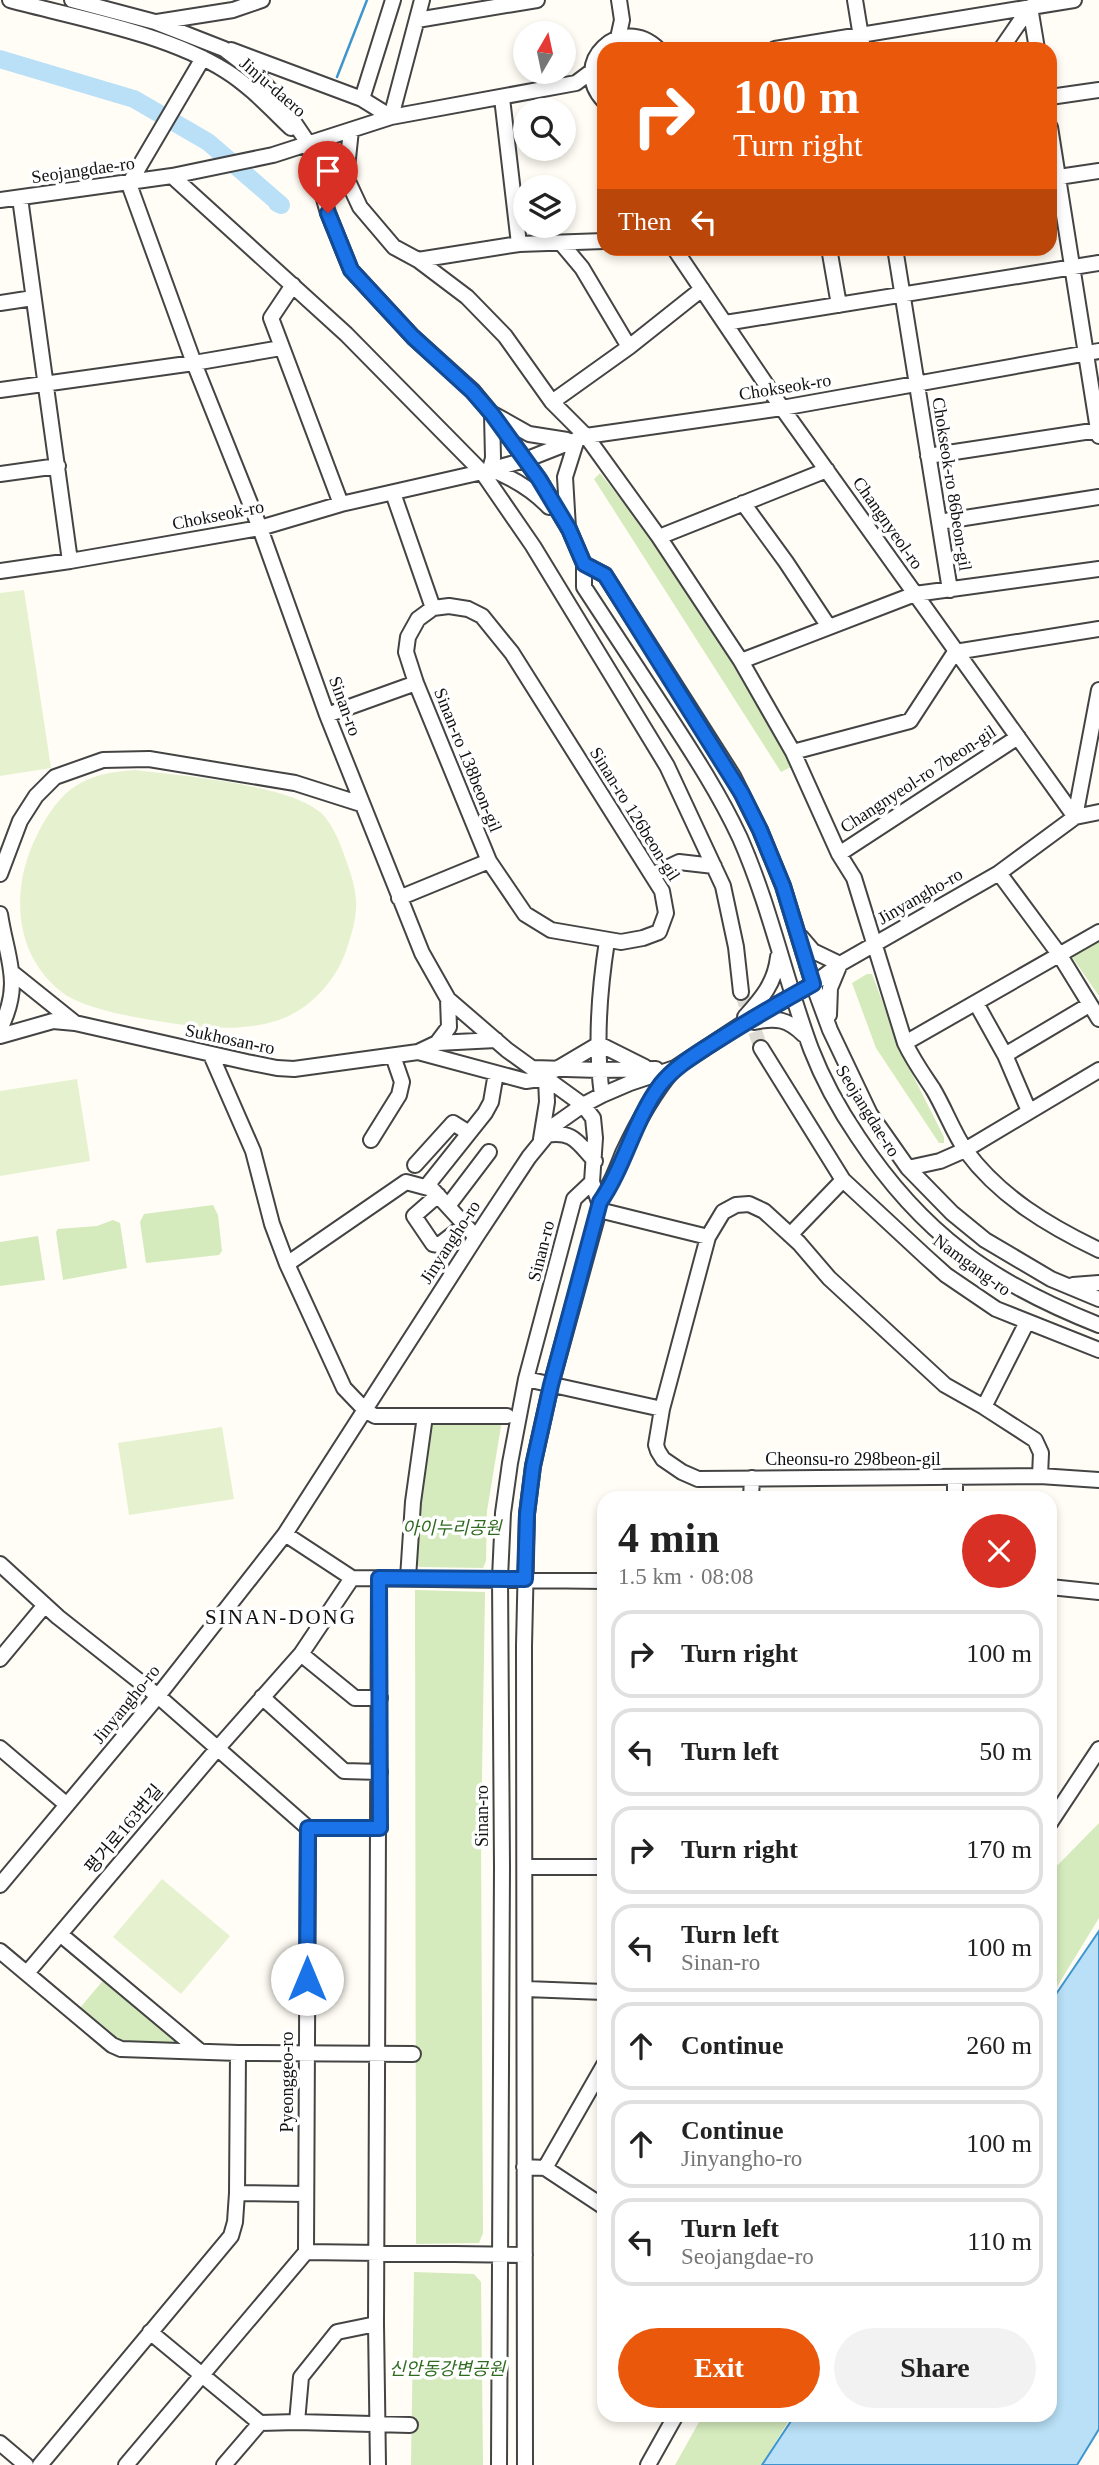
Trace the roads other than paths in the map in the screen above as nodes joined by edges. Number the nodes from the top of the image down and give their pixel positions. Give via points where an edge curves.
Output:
1 (10, 0) edge
2 (72, 0) edge
3 (262, 0) edge
4 (393, 0) edge
5 (422, 0) edge
6 (537, 0) edge
7 (619, 0) edge
8 (855, 0) edge
9 (1074, 0) edge
10 (1026, 5) edge
11 (417, 20) junction
12 (622, 20) junction
13 (155, 22) junction
14 (636, 37) junction
15 (618, 38) junction
16 (611, 42) edge
17 (649, 42) edge
18 (862, 42) edge
19 (1005, 42) edge
20 (1035, 42) edge
21 (224, 49) junction
22 (597, 54) edge
23 (202, 58) junction
24 (592, 71) junction
25 (576, 83) joint
26 (571, 84) edge
27 (597, 88) edge
28 (1099, 90) edge
29 (597, 94) edge
30 (1057, 96) edge
31 (502, 98) junction
32 (362, 99) junction
33 (391, 117) junction
34 (351, 130) junction
35 (308, 144) junction
36 (1099, 171) edge
37 (172, 176) junction
38 (1057, 178) edge
39 (129, 184) junction
40 (1057, 192) edge
41 (20, 198) junction
42 (0, 200) edge
43 (597, 241) edge
44 (561, 243) junction
45 (519, 244) junction
46 (679, 256) edge
47 (830, 256) edge
48 (896, 256) edge
49 (418, 260) junction
50 (1099, 263) edge
51 (1073, 267) junction
52 (293, 285) junction
53 (702, 289) junction
54 (902, 294) junction
55 (33, 298) junction
56 (0, 303) edge
57 (839, 305) junction
58 (725, 323) junction
59 (629, 347) junction
60 (281, 348) junction
61 (1093, 352) edge
62 (194, 363) junction
63 (917, 383) junction
64 (46, 384) junction
65 (0, 390) edge
66 (551, 402) junction
67 (782, 408) junction
68 (492, 414) junction
69 (1099, 430) edge
70 (1099, 436) edge
71 (579, 439) junction
72 (928, 456) junction
73 (525, 460) junction
74 (58, 466) junction
75 (827, 470) junction
76 (486, 471) junction
77 (0, 474) edge
78 (393, 493) junction
79 (1099, 496) edge
80 (743, 503) junction
81 (341, 505) junction
82 (939, 522) junction
83 (260, 528) junction
84 (569, 529) junction
85 (659, 537) junction
86 (70, 561) junction
87 (584, 564) junction
88 (1099, 569) edge
89 (0, 570) edge
90 (950, 590) junction
91 (915, 594) junction
92 (433, 608) junction
93 (829, 628) junction
94 (1099, 629) edge
95 (955, 652) junction
96 (741, 661) junction
97 (416, 683) junction
98 (1099, 690) edge
99 (327, 715) junction
100 (1096, 723) edge
101 (1018, 737) junction
102 (793, 752) junction
103 (361, 804) junction
104 (1099, 812) edge
105 (1074, 817) junction
106 (839, 854) junction
107 (489, 861) junction
108 (714, 866) junction
109 (999, 873) junction
110 (0, 874) edge
111 (652, 875) junction
112 (399, 898) junction
113 (0, 914) edge
114 (797, 932) junction
115 (1099, 932) edge
116 (607, 941) junction
117 (875, 944) junction
118 (779, 952) junction
119 (1059, 954) junction
120 (840, 964) junction
121 (13, 974) junction
122 (813, 984) junction
123 (741, 992) tunnel mouth
124 (794, 995) junction
125 (448, 999) junction
126 (976, 1003) junction
127 (1089, 1005) junction
128 (1099, 1019) edge
129 (75, 1023) junction
130 (738, 1027) junction
131 (0, 1029) edge
132 (830, 1030) junction
133 (0, 1036) edge
134 (808, 1039) junction
135 (496, 1040) junction
136 (437, 1042) junction
137 (905, 1043) junction
138 (599, 1044) junction
139 (761, 1048) tunnel mouth
140 (418, 1052) junction
141 (211, 1055) junction
142 (1004, 1055) junction
143 (393, 1056) junction
144 (675, 1068) junction
145 (650, 1069) junction
146 (598, 1070) junction
147 (1099, 1070) edge
148 (496, 1073) junction
149 (550, 1074) junction
150 (602, 1095) junction
151 (583, 1105) junction
152 (1029, 1111) junction
153 (469, 1133) junction
154 (544, 1138) junction
155 (371, 1140) dead end
156 (965, 1150) junction
157 (489, 1152) dead end
158 (595, 1161) junction
159 (415, 1165) dead end
160 (908, 1168) junction
161 (843, 1180) junction
162 (592, 1182) junction
163 (437, 1196) junction
164 (599, 1206) junction
165 (465, 1225) junction
166 (790, 1235) junction
167 (476, 1237) junction
168 (708, 1237) junction
169 (1099, 1250) edge
170 (287, 1264) junction
171 (1099, 1283) edge
172 (1063, 1284) junction
173 (1099, 1299) edge
174 (1027, 1322) junction
175 (1099, 1325) edge
176 (1099, 1350) edge
177 (526, 1379) junction
178 (551, 1385) junction
179 (984, 1406) junction
180 (662, 1409) junction
181 (366, 1410) junction
182 (425, 1416) junction
183 (507, 1416) dead end
184 (1040, 1476) junction
185 (752, 1478) junction
186 (955, 1478) junction
187 (1099, 1480) edge
188 (751, 1491) edge
189 (955, 1491) edge
190 (285, 1534) junction
191 (0, 1564) edge
192 (352, 1578) junction
193 (379, 1578) junction
194 (408, 1578) junction
195 (500, 1578) junction
196 (525, 1579) junction
197 (597, 1581) edge
198 (1057, 1588) edge
199 (1099, 1592) edge
200 (45, 1605) junction
201 (302, 1654) junction
202 (0, 1658) edge
203 (159, 1696) junction
204 (262, 1697) junction
205 (380, 1698) junction
206 (0, 1748) edge
207 (217, 1749) junction
208 (1099, 1749) edge
209 (380, 1772) junction
210 (1057, 1801) edge
211 (67, 1805) junction
212 (308, 1828) junction
213 (380, 1828) junction
214 (526, 1867) junction
215 (597, 1867) edge
216 (0, 1885) edge
217 (60, 1934) junction
218 (0, 1951) edge
219 (27, 1973) junction
220 (526, 1989) junction
221 (597, 1992) edge
222 (201, 2052) junction
223 (238, 2053) junction
224 (306, 2054) junction
225 (377, 2054) junction
226 (413, 2054) dead end
227 (597, 2078) edge
228 (524, 2166) junction
229 (545, 2168) junction
230 (237, 2193) junction
231 (306, 2194) junction
232 (597, 2202) edge
233 (306, 2252) junction
234 (377, 2255) junction
235 (525, 2255) junction
236 (500, 2256) junction
237 (376, 2324) junction
238 (150, 2332) junction
239 (202, 2374) junction
240 (297, 2422) junction
241 (672, 2422) edge
242 (260, 2423) junction
243 (379, 2425) junction
244 (410, 2426) dead end
245 (0, 2443) edge
246 (26, 2465) edge
247 (40, 2465) edge
248 (126, 2465) edge
249 (224, 2465) edge
250 (378, 2465) edge
251 (499, 2465) edge
252 (525, 2465) edge
253 (648, 2465) edge

1 - 23 street, Jinju-daero via 153,39
2 - 13 street, Jinju-daero
3 - 13 street via 233,10
4 - 32 street
5 - 11 street
6 - 11 street
7 - 12 street
8 - 18 street
9 - 10 street
10 - 18 street
10 - 19 street
10 - 20 street
11 - 33 street
12 - 14 street
12 - 15 street
13 - 21 street, Jinju-daero
14 - 15 street
14 - 17 street
15 - 16 street
21 - 32 street
21 - 35 street, Jinju-daero via 254,72 279,100
22 - 24 street
23 - 35 street, Jinju-daero via 236,79
23 - 39 street
24 - 25 street
24 - 27 street
25 - 29 street
26 - 31 street, Jinju-daero
28 - 30 street
31 - 33 street, Jinju-daero
31 - 45 street
32 - 33 street
33 - 34 street, Jinju-daero
34 - 35 street, Jinju-daero
34 - 49 street via 346,177 360,207 394,247
35 - 37 street, Seojangdae-ro
35 - 68 street, Seojangdae-ro via 351,270
36 - 38 street
37 - 39 street, Seojangdae-ro
37 - 52 street
39 - 41 street, Seojangdae-ro
39 - 62 street, Sinan-ro
40 - 51 street
41 - 42 street, Seojangdae-ro
41 - 55 street
43 - 44 street
44 - 45 street
44 - 59 street via 582,268
45 - 49 street
46 - 53 street, Changnyeol-ro
47 - 57 street
48 - 54 street, Chokseok-ro 86beon-gil
49 - 66 street via 467,297 505,337
50 - 51 street
51 - 54 street
51 - 61 street
52 - 60 street via 271,318
52 - 76 street
53 - 58 street, Changnyeol-ro
53 - 59 street
54 - 57 street
54 - 63 street, Chokseok-ro 86beon-gil
55 - 56 street
55 - 64 street
57 - 58 street
58 - 67 street, Changnyeol-ro
59 - 66 street
60 - 62 street
60 - 81 street
61 - 63 street, Chokseok-ro
61 - 69 street
62 - 64 street
62 - 83 street, Sinan-ro
63 - 67 street, Chokseok-ro
63 - 72 street, Chokseok-ro 86beon-gil
64 - 65 street
64 - 74 street
66 - 71 street
67 - 71 street, Chokseok-ro
67 - 75 street, Changnyeol-ro
68 - 71 street via 529,434
68 - 73 street, Seojangdae-ro
68 - 76 street via 493,458
69 - 70 street
69 - 72 street
71 - 73 street, Chokseok-ro
71 - 84 street via 565,477
71 - 85 street
72 - 82 street, Chokseok-ro 86beon-gil
73 - 76 street, Chokseok-ro
73 - 84 street, Seojangdae-ro
74 - 77 street
74 - 86 street
75 - 80 street
75 - 91 street, Changnyeol-ro
76 - 78 street, Chokseok-ro
76 - 84 street via 523,484
76 - 108 street via 667,766
78 - 81 street, Chokseok-ro
78 - 92 street
79 - 82 street
80 - 85 street
80 - 93 street
81 - 83 street, Chokseok-ro
82 - 90 street, Chokseok-ro 86beon-gil
83 - 86 street, Chokseok-ro
83 - 99 street, Sinan-ro
84 - 87 street, Seojangdae-ro
85 - 96 street
86 - 89 street, Chokseok-ro
87 - 114 street, Seojangdae-ro via 605,575 733,776 765,842
87 - 118 street, Seojangdae-ro via 584,587 715,787 744,850
88 - 90 street
90 - 91 street
91 - 93 street
91 - 95 street, Changnyeol-ro
92 - 97 street via 418,619 408,637 406,652
92 - 111 street, Sinan-ro 126beon-gil via 468,609 491,626
93 - 96 street
94 - 95 street
95 - 101 street, Changnyeol-ro
95 - 102 street via 910,721
96 - 102 street
97 - 99 street, Sinan-ro 138beon-gil
97 - 107 street, Sinan-ro 138beon-gil
98 - 100 street
99 - 103 street, Sinan-ro
100 - 105 street
101 - 105 street, Changnyeol-ro
101 - 106 street, Changnyeol-ro 7beon-gil
102 - 106 street
103 - 110 street via 281,780 149,759 103,760 55,777 36,796 20,821
103 - 112 street, Sinan-ro
104 - 105 street, Jinyangho-ro
105 - 109 street, Jinyangho-ro
106 - 117 street via 854,878
107 - 112 street
107 - 116 street, Sinan-ro 126beon-gil via 525,914 551,930
108 - 111 street via 679,862
108 - 123 street via 723,886
109 - 117 street, Jinyangho-ro
109 - 119 street
111 - 116 street, Sinan-ro 126beon-gil via 662,891 666,913 659,932
112 - 125 street, Sinan-ro
113 - 121 street
114 - 120 street via 813,951
114 - 122 street, Seojangdae-ro
115 - 119 street
116 - 138 street
117 - 120 street, Jinyangho-ro
117 - 137 street
118 - 124 street, Seojangdae-ro
118 - 130 street via 769,990
119 - 126 street
119 - 127 street
120 - 122 street, Jinyangho-ro
120 - 132 street via 830,988
121 - 129 street
121 - 131 street via 10,1004
122 - 124 street, Jinyangho-ro
122 - 132 street, Seojangdae-ro
124 - 130 street, Jinyangho-ro
124 - 134 street, Seojangdae-ro
125 - 135 street, Sinan-ro
125 - 136 street via 449,1027
126 - 137 street
126 - 142 street
127 - 128 street
127 - 142 street
129 - 133 street, Sukhosan-ro via 53,1021
129 - 141 street, Sukhosan-ro
130 - 134 street via 781,1019 793,1023
130 - 144 street, Jinyangho-ro
132 - 160 street, Seojangdae-ro via 870,1114
134 - 175 street, Seojangdae-ro via 833,1097 855,1133 930,1227 999,1278
135 - 136 street, Sukhosan-ro
135 - 149 street, Sinan-ro via 531,1068
136 - 140 street, Sukhosan-ro
137 - 156 street
138 - 145 street
138 - 146 street
138 - 149 street
139 - 161 street
140 - 143 street, Sukhosan-ro
140 - 148 street
141 - 143 street, Sukhosan-ro via 294,1069
141 - 170 street via 253,1152
142 - 152 street
143 - 155 street via 402,1082 399,1095
144 - 145 street
144 - 150 street, Jinyangho-ro
144 - 164 street via 638,1124
145 - 146 street
146 - 149 street
146 - 150 street
147 - 152 street
148 - 149 street via 526,1081
148 - 153 street via 491,1102
149 - 151 street
149 - 154 street
150 - 151 street, Jinyangho-ro
151 - 154 street, Jinyangho-ro
151 - 158 street, Sinan-ro via 593,1118
152 - 156 street
153 - 159 street via 453,1123
153 - 163 street
154 - 158 street via 561,1132 575,1139
154 - 167 street, Jinyangho-ro
156 - 160 street
156 - 169 street via 997,1187 1055,1229
157 - 163 street
158 - 162 street, Sinan-ro
160 - 172 street, Seojangdae-ro via 985,1240
161 - 166 street
161 - 174 street, Namgang-ro via 946,1275 996,1309
162 - 164 street, Sinan-ro
162 - 177 street, Sinan-ro via 574,1199
163 - 165 street
163 - 165 street via 414,1216 433,1244 439,1245
163 - 170 street via 406,1182
164 - 168 street
164 - 178 street
165 - 167 street
166 - 168 street via 749,1204 723,1212
166 - 179 street via 829,1278 945,1385
167 - 181 street, Jinyangho-ro
168 - 180 street, Cheonsu-ro 298beon-gil
170 - 181 street via 344,1388
171 - 172 street
172 - 173 street, Seojangdae-ro
174 - 176 street, Namgang-ro
174 - 179 street
177 - 178 street
177 - 195 street, Sinan-ro via 503,1513
178 - 180 street
178 - 196 street via 533,1466
179 - 184 street via 1035,1440 1041,1453
180 - 185 street, Cheonsu-ro 298beon-gil via 656,1445 663,1459 698,1479
181 - 182 street via 375,1416
181 - 190 street, Jinyangho-ro
182 - 183 street
182 - 194 street
184 - 186 street, Cheonsu-ro 298beon-gil
184 - 187 street, Cheonsu-ro 298beon-gil
185 - 186 street, Cheonsu-ro 298beon-gil
185 - 188 street
186 - 189 street, Cheonsu-ro 298beon-gil
190 - 192 street
190 - 203 street, Jinyangho-ro
191 - 200 street
192 - 193 street
192 - 201 street, 평거로163번길
193 - 194 street
193 - 205 street
194 - 195 street
195 - 196 street
195 - 236 street, Sinan-ro
196 - 197 street
196 - 214 street
198 - 199 street
200 - 202 street
200 - 203 street
201 - 204 street, 평거로163번길
201 - 205 street via 355,1698
203 - 207 street
203 - 211 street, Jinyangho-ro
204 - 207 street, 평거로163번길
204 - 209 street via 344,1771
205 - 209 street
206 - 211 street
207 - 212 street
207 - 217 street, 평거로163번길
208 - 210 street
209 - 213 street
211 - 216 street, Jinyangho-ro
212 - 213 street
212 - 224 street, Pyeonggeo-ro
213 - 225 street
214 - 215 street
214 - 220 street
217 - 219 street, 평거로163번길
217 - 222 street
218 - 219 street
219 - 222 street via 113,2045 132,2051
220 - 221 street
220 - 228 street
222 - 223 street
223 - 224 street
223 - 230 street
224 - 225 street
224 - 231 street, Pyeonggeo-ro
225 - 226 street
225 - 234 street
227 - 229 street
228 - 229 street
228 - 235 street
229 - 232 street
230 - 231 street
230 - 238 street via 231,2236
231 - 233 street, Pyeonggeo-ro
233 - 234 street
233 - 239 street
234 - 236 street
234 - 237 street
235 - 236 street
235 - 252 street
236 - 251 street, Sinan-ro
237 - 240 street via 337,2332 301,2377
237 - 243 street
238 - 239 street
238 - 247 street
239 - 242 street
239 - 248 street
240 - 242 street
240 - 243 street
241 - 253 street
242 - 249 street
243 - 244 street
243 - 250 street
245 - 246 street

